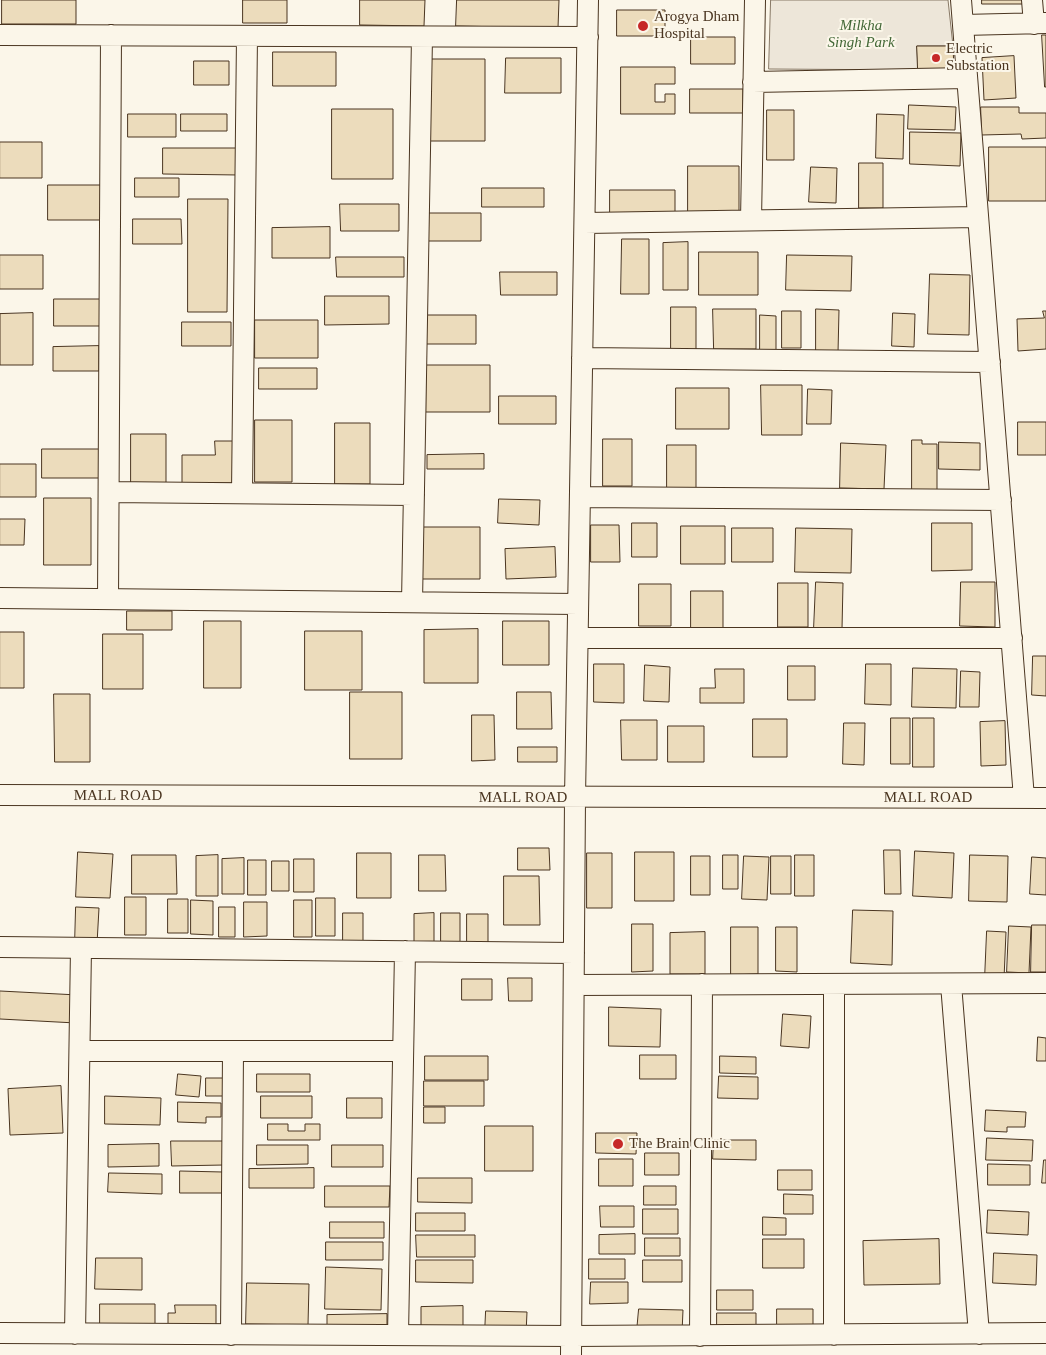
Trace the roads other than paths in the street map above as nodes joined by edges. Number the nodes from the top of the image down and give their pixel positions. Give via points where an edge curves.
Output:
1 (588, 0) edge
2 (755, 0) edge
3 (961, 0) edge
4 (1032, 0) edge
5 (1040, 23) edge
6 (963, 25) junction
7 (0, 35) edge
8 (112, 35) junction
9 (247, 36) junction
10 (422, 37) junction
11 (588, 37) junction
12 (967, 78) junction
13 (753, 82) junction
14 (978, 217) junction
15 (751, 220) junction
16 (585, 223) junction
17 (582, 358) junction
18 (990, 362) junction
19 (109, 492) junction
20 (242, 493) junction
21 (414, 495) junction
22 (580, 497) junction
23 (1001, 500) junction
24 (0, 598) edge
25 (108, 599) junction
26 (412, 602) junction
27 (578, 604) junction
28 (578, 638) junction
29 (1012, 638) junction
30 (0, 795) edge
31 (575, 798) junction
32 (1024, 798) junction
33 (1046, 798) edge
34 (0, 947) edge
35 (81, 948) junction
36 (405, 951) junction
37 (574, 952) junction
38 (1046, 983) edge
39 (702, 984) junction
40 (834, 984) junction
41 (951, 984) junction
42 (574, 985) junction
43 (81, 1050) junction
44 (233, 1051) junction
45 (403, 1051) junction
46 (0, 1333) edge
47 (1046, 1333) edge
48 (75, 1334) junction
49 (979, 1334) junction
50 (231, 1335) junction
51 (398, 1335) junction
52 (834, 1335) junction
53 (700, 1336) junction
54 (571, 1346) edge

1 - 11 street
2 - 13 street
3 - 6 street
4 - 5 street
5 - 6 street
6 - 12 street
7 - 8 street
8 - 9 street
8 - 19 street
9 - 10 street
9 - 20 street
10 - 11 street
10 - 21 street
11 - 16 street
12 - 13 street
12 - 14 street
13 - 15 street
14 - 15 street
14 - 18 street
15 - 16 street
16 - 17 street
17 - 18 street
17 - 22 street
18 - 23 street
19 - 20 street
19 - 25 street
20 - 21 street
21 - 26 street
22 - 23 street
22 - 27 street
23 - 29 street
24 - 25 street
25 - 26 street
26 - 27 street
27 - 28 street
28 - 29 street
28 - 31 street
29 - 32 street
30 - 31 street, MALL ROAD
31 - 32 street, MALL ROAD
31 - 37 street
32 - 33 street, MALL ROAD
34 - 35 street
35 - 36 street
35 - 43 street
36 - 37 street
36 - 45 street
37 - 42 street
38 - 41 street
39 - 40 street
39 - 42 street
39 - 53 street
40 - 41 street
40 - 52 street
41 - 49 street
42 - 54 street
43 - 44 street
43 - 48 street
44 - 45 street
44 - 50 street
45 - 51 street
46 - 48 street
47 - 49 street
48 - 50 street
49 - 52 street
50 - 51 street
51 - 54 street
52 - 53 street
53 - 54 street

